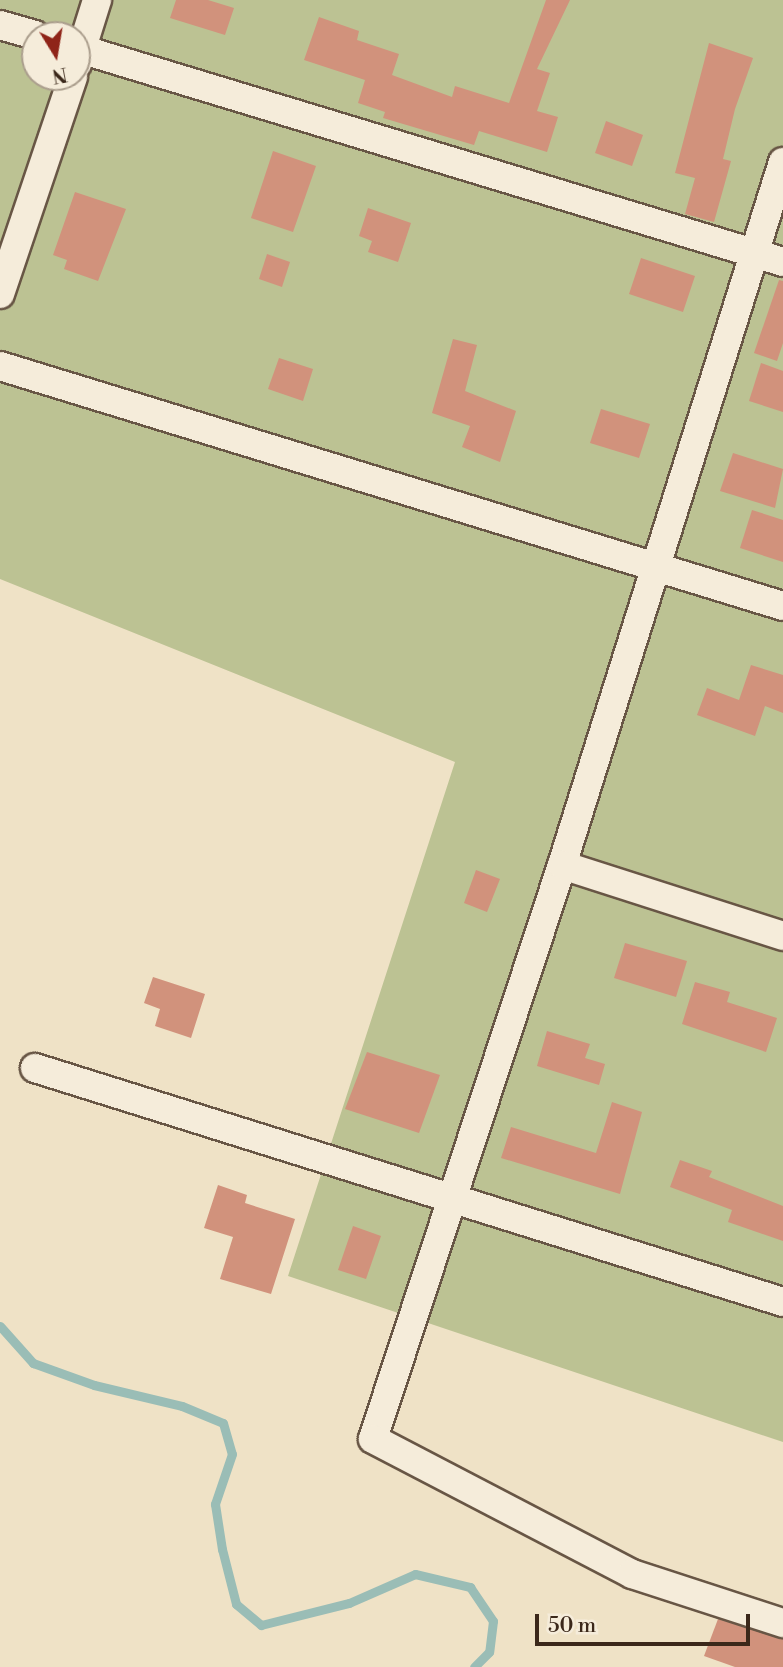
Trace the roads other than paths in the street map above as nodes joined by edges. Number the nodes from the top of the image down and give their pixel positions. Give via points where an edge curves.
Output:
1 (97, 0) edge
2 (90, 21) edge
3 (0, 24) edge
4 (21, 31) edge
5 (91, 58) edge
6 (68, 91) edge
7 (783, 162) edge
8 (755, 254) junction
9 (783, 262) edge
10 (0, 294) edge
11 (0, 366) edge
12 (658, 567) junction
13 (783, 606) edge
14 (562, 865) junction
15 (783, 936) edge
16 (35, 1068) dead end
17 (453, 1198) junction
18 (783, 1302) edge
19 (783, 1623) edge

1 - 2 street
3 - 4 street
5 - 8 street
6 - 10 street
7 - 8 street
8 - 9 street
8 - 12 street
11 - 12 street
12 - 13 street
12 - 14 street
14 - 15 street
14 - 17 street
16 - 17 street
17 - 18 street
17 - 19 street via 373,1440 632,1574

